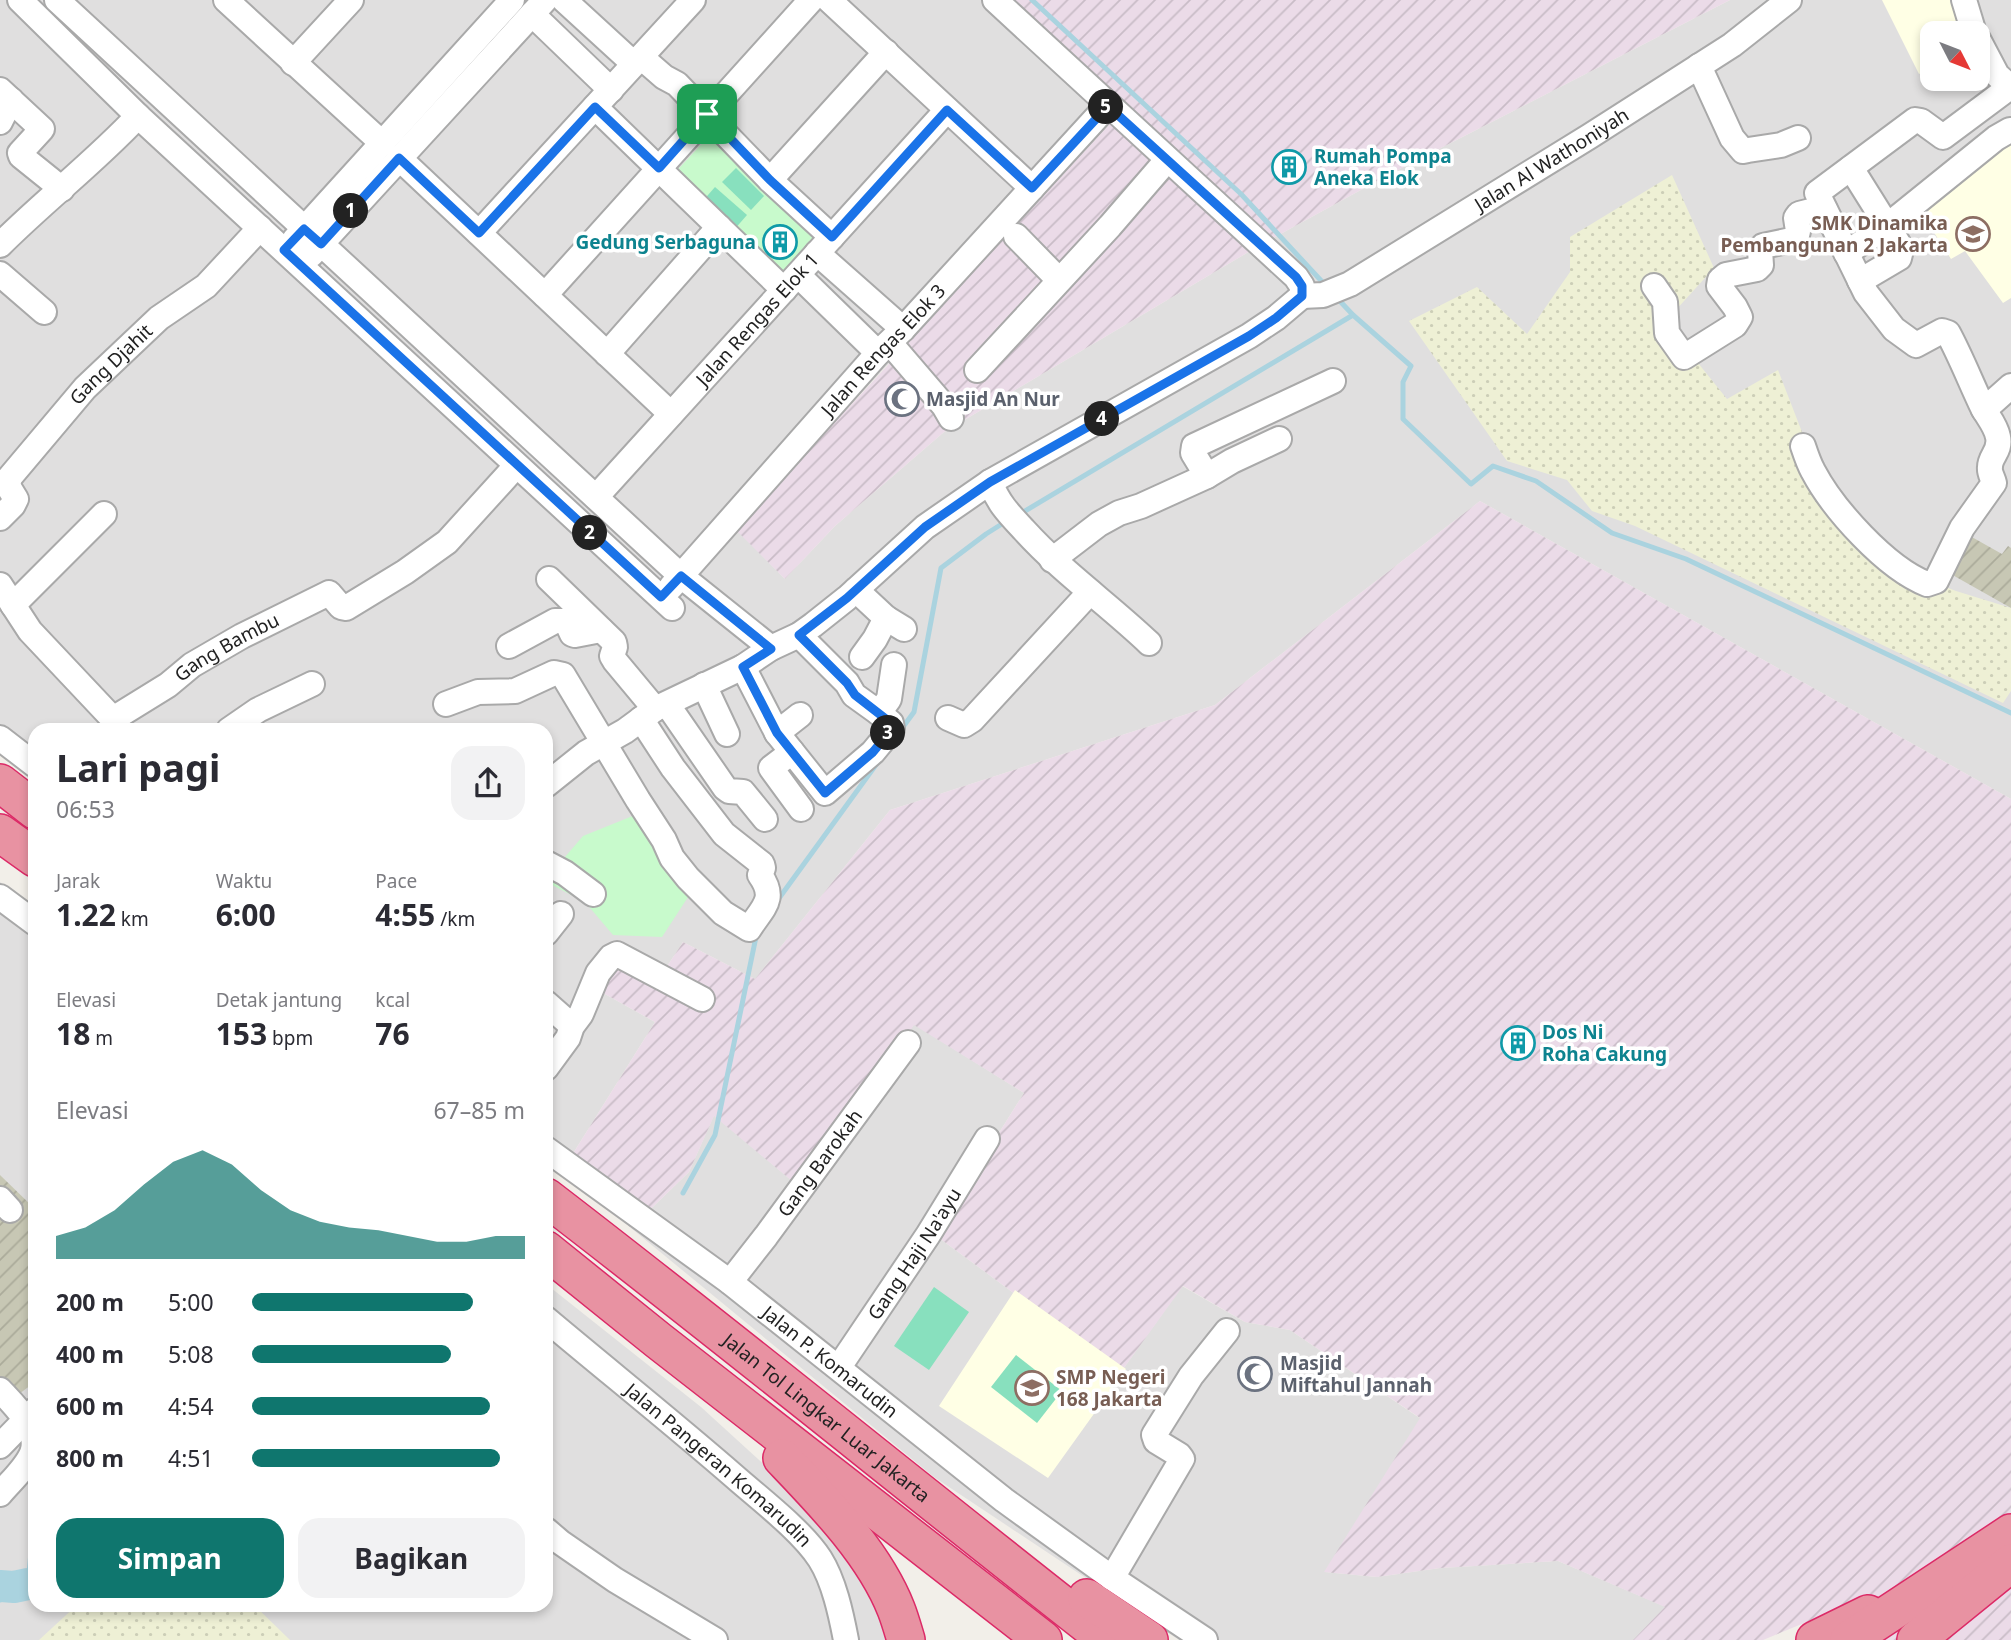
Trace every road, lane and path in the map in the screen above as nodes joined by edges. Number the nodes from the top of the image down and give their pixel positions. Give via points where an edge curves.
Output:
1 (20, 0) edge
2 (57, 0) edge
3 (351, 0) edge
4 (512, 0) edge
5 (693, 0) edge
6 (811, 0) edge
7 (829, 0) edge
8 (995, 0) edge
9 (1789, 0) edge
10 (1964, 0) edge
11 (235, 3) edge
12 (546, 3) edge
13 (1971, 21) edge
14 (886, 52) junction
15 (1990, 55) edge
16 (638, 61) junction
17 (293, 63) junction
18 (1699, 66) junction
19 (2007, 78) edge
20 (6, 95) edge
21 (603, 98) junction
22 (1108, 106) junction
23 (947, 110) junction
24 (707, 114) junction
25 (138, 116) junction
26 (0, 122) edge
27 (2010, 130) edge
28 (1943, 136) junction
29 (1798, 138) dead end
30 (391, 151) junction
31 (1167, 160) junction
32 (1965, 163) junction
33 (659, 168) junction
34 (1851, 168) junction
35 (770, 180) junction
36 (1032, 188) junction
37 (62, 190) junction
38 (1825, 210) junction
39 (1887, 226) junction
40 (719, 227) junction
41 (260, 228) junction
42 (479, 233) junction
43 (313, 236) junction
44 (1016, 236) dead end
45 (0, 245) edge
46 (825, 245) junction
47 (1846, 253) junction
48 (292, 258) junction
49 (0, 274) edge
50 (1059, 280) junction
51 (1860, 281) junction
52 (791, 282) junction
53 (1654, 286) dead end
54 (545, 295) junction
55 (1313, 296) junction
56 (44, 312) dead end
57 (890, 342) junction
58 (607, 354) junction
59 (977, 370) dead end
60 (1333, 381) dead end
61 (2011, 386) edge
62 (1984, 410) junction
63 (671, 414) junction
64 (951, 418) dead end
65 (1279, 439) dead end
66 (1803, 446) dead end
67 (516, 466) junction
68 (1207, 477) junction
69 (994, 492) junction
70 (596, 498) junction
71 (104, 514) dead end
72 (0, 518) edge
73 (1052, 560) junction
74 (681, 576) junction
75 (549, 579) dead end
76 (856, 590) junction
77 (1090, 592) junction
78 (6, 595) edge
79 (601, 629) junction
80 (799, 635) junction
81 (1149, 643) dead end
82 (509, 646) dead end
83 (771, 649) junction
84 (862, 657) dead end
85 (894, 665) dead end
86 (743, 667) junction
87 (312, 684) dead end
88 (704, 685) junction
89 (446, 704) dead end
90 (655, 711) junction
91 (879, 713) junction
92 (800, 715) dead end
93 (948, 718) dead end
94 (114, 723) edge
95 (119, 723) edge
96 (239, 723) edge
97 (727, 734) dead end
98 (0, 738) edge
99 (604, 743) junction
100 (785, 743) junction
101 (28, 760) edge
102 (553, 779) edge
103 (0, 783) edge
104 (28, 805) edge
105 (801, 809) dead end
106 (765, 819) dead end
107 (0, 833) edge
108 (28, 853) edge
109 (553, 867) edge
110 (593, 894) dead end
111 (0, 897) edge
112 (28, 918) edge
113 (702, 999) dead end
114 (553, 1009) edge
115 (572, 1026) junction
116 (908, 1043) dead end
117 (553, 1058) edge
118 (987, 1139) dead end
119 (553, 1154) edge
120 (553, 1203) edge
121 (553, 1256) edge
122 (730, 1282) junction
123 (553, 1325) edge
124 (1227, 1331) dead end
125 (659, 1341) junction
126 (839, 1367) junction
127 (0, 1390) edge
128 (28, 1412) edge
129 (28, 1417) edge
130 (863, 1445) junction
131 (0, 1446) edge
132 (28, 1458) edge
133 (0, 1494) edge
134 (2011, 1533) edge
135 (553, 1536) edge
136 (2011, 1562) edge
137 (1112, 1578) junction
138 (1936, 1582) junction
139 (715, 1640) edge
140 (846, 1640) edge
141 (906, 1640) edge
142 (1043, 1640) edge
143 (1107, 1640) edge
144 (1149, 1640) edge
145 (1205, 1640) edge
146 (1815, 1640) edge
147 (1849, 1640) edge
148 (1891, 1640) edge
149 (1916, 1640) edge

1 - 25 street
2 - 43 street
3 - 17 street
4 - 30 street
5 - 16 street
6 - 24 street
7 - 14 street
8 - 22 street
9 - 18 street, Jalan Al Wathoniyah
10 - 13 street
11 - 17 street
12 - 16 street
12 - 21 street
12 - 30 street
14 - 23 street
14 - 35 street
15 - 19 street
16 - 21 street
16 - 24 street via 677,84
17 - 30 street
18 - 29 street via 1732,138 1743,151
18 - 55 street, Jalan Al Wathoniyah via 1350,284
19 - 28 street
20 - 26 street
20 - 37 street via 43,129 21,156
21 - 33 street
21 - 42 street
22 - 31 street
22 - 36 street, Jalan Rengas Elok 3
23 - 36 street
23 - 46 street, Jalan Rengas Elok 1
24 - 33 street
24 - 35 street
25 - 37 street
25 - 41 street
27 - 32 street
28 - 32 street
28 - 34 street via 1915,120
30 - 42 street
30 - 43 street
31 - 50 street
31 - 55 street
32 - 39 street
33 - 40 street
33 - 54 street
34 - 38 street via 1817,193
34 - 39 street
35 - 46 street
36 - 57 street, Jalan Rengas Elok 3
37 - 45 street
38 - 47 street
38 - 53 street via 1799,214 1798,237 1763,246 1757,269 1722,277 1719,286 1740,317 1735,325 1684,357 1668,333 1665,302
39 - 47 street
39 - 51 street via 1901,256
40 - 52 street
40 - 58 street
41 - 48 street
41 - 72 street, Gang Djahit via 206,286 159,318 85,387 10,477 8,486 16,499
42 - 54 street
43 - 48 street
43 - 70 street
44 - 50 street
46 - 52 street, Jalan Rengas Elok 1
46 - 57 street
47 - 51 street
48 - 67 street
49 - 56 street
50 - 59 street
51 - 62 street via 1904,338 1916,345 1942,331 1948,333
52 - 57 street
52 - 63 street, Jalan Rengas Elok 1
54 - 58 street
55 - 69 street, Jalan Al Wathoniyah
57 - 64 street
57 - 74 street, Jalan Rengas Elok 3
58 - 63 street
60 - 68 street via 1194,446 1193,453
61 - 62 street
62 - 66 street via 1999,440 1989,471 1994,483 1962,528 1940,576 1930,583 1884,556 1841,513 1813,471
63 - 70 street, Jalan Rengas Elok 1
65 - 68 street
67 - 74 street, Jalan Rengas Elok 3 via 666,603
67 - 95 street, Gang Bambu via 447,542 405,572 346,608 329,593 242,636 192,665
68 - 73 street via 1119,513
69 - 73 street
69 - 76 street, Jalan Al Wathoniyah via 925,527
70 - 74 street
71 - 78 street
73 - 77 street
74 - 83 street
75 - 79 street
76 - 80 street, Jalan Al Wathoniyah
76 - 84 street via 895,623
77 - 81 street
77 - 93 street via 972,720 964,724
78 - 94 street via 30,631
79 - 82 street via 575,635 566,621 555,621
79 - 90 street via 614,642 615,661
80 - 83 street, Jalan Al Wathoniyah
80 - 91 street via 855,695
83 - 86 street, Jalan Al Wathoniyah
85 - 91 street via 891,692
86 - 88 street, Jalan Al Wathoniyah
86 - 100 street
87 - 96 street
88 - 90 street, Jalan Al Wathoniyah
88 - 97 street
89 - 99 street via 478,692 515,691 560,673
90 - 99 street, Jalan Al Wathoniyah
90 - 99 street via 680,778 724,834 762,864 760,875 769,900 749,929 723,913 688,878
90 - 106 street via 725,788 743,792
91 - 100 street via 892,729 873,752 825,793
92 - 100 street
98 - 101 street
99 - 102 street, Jalan Al Wathoniyah
100 - 105 street via 771,768
103 - 104 highway
107 - 108 highway
109 - 110 street
111 - 112 street
113 - 115 street via 617,954 597,972
114 - 115 street
115 - 117 street
116 - 122 street, Gang Barokah
118 - 126 street, Gang Haji Na'ayu
119 - 122 street, Jalan P. Komarudin
120 - 130 highway, Jalan Tol Lingkar Luar Jakarta
121 - 125 highway
122 - 126 street, Jalan P. Komarudin
123 - 140 street, Jalan Pangeran Komarudin via 688,1435 806,1543 820,1559 831,1585
124 - 137 street via 1191,1376 1154,1435 1182,1459
125 - 141 highway via 830,1510 881,1580
125 - 142 highway
126 - 137 street, Jalan P. Komarudin via 1004,1500
127 - 128 street
129 - 131 street
130 - 143 highway, Jalan Tol Lingkar Luar Jakarta
130 - 144 highway
132 - 133 street
134 - 138 highway
135 - 139 street
136 - 148 highway
136 - 149 highway
137 - 145 street, Jalan P. Komarudin
138 - 146 highway
138 - 147 highway

